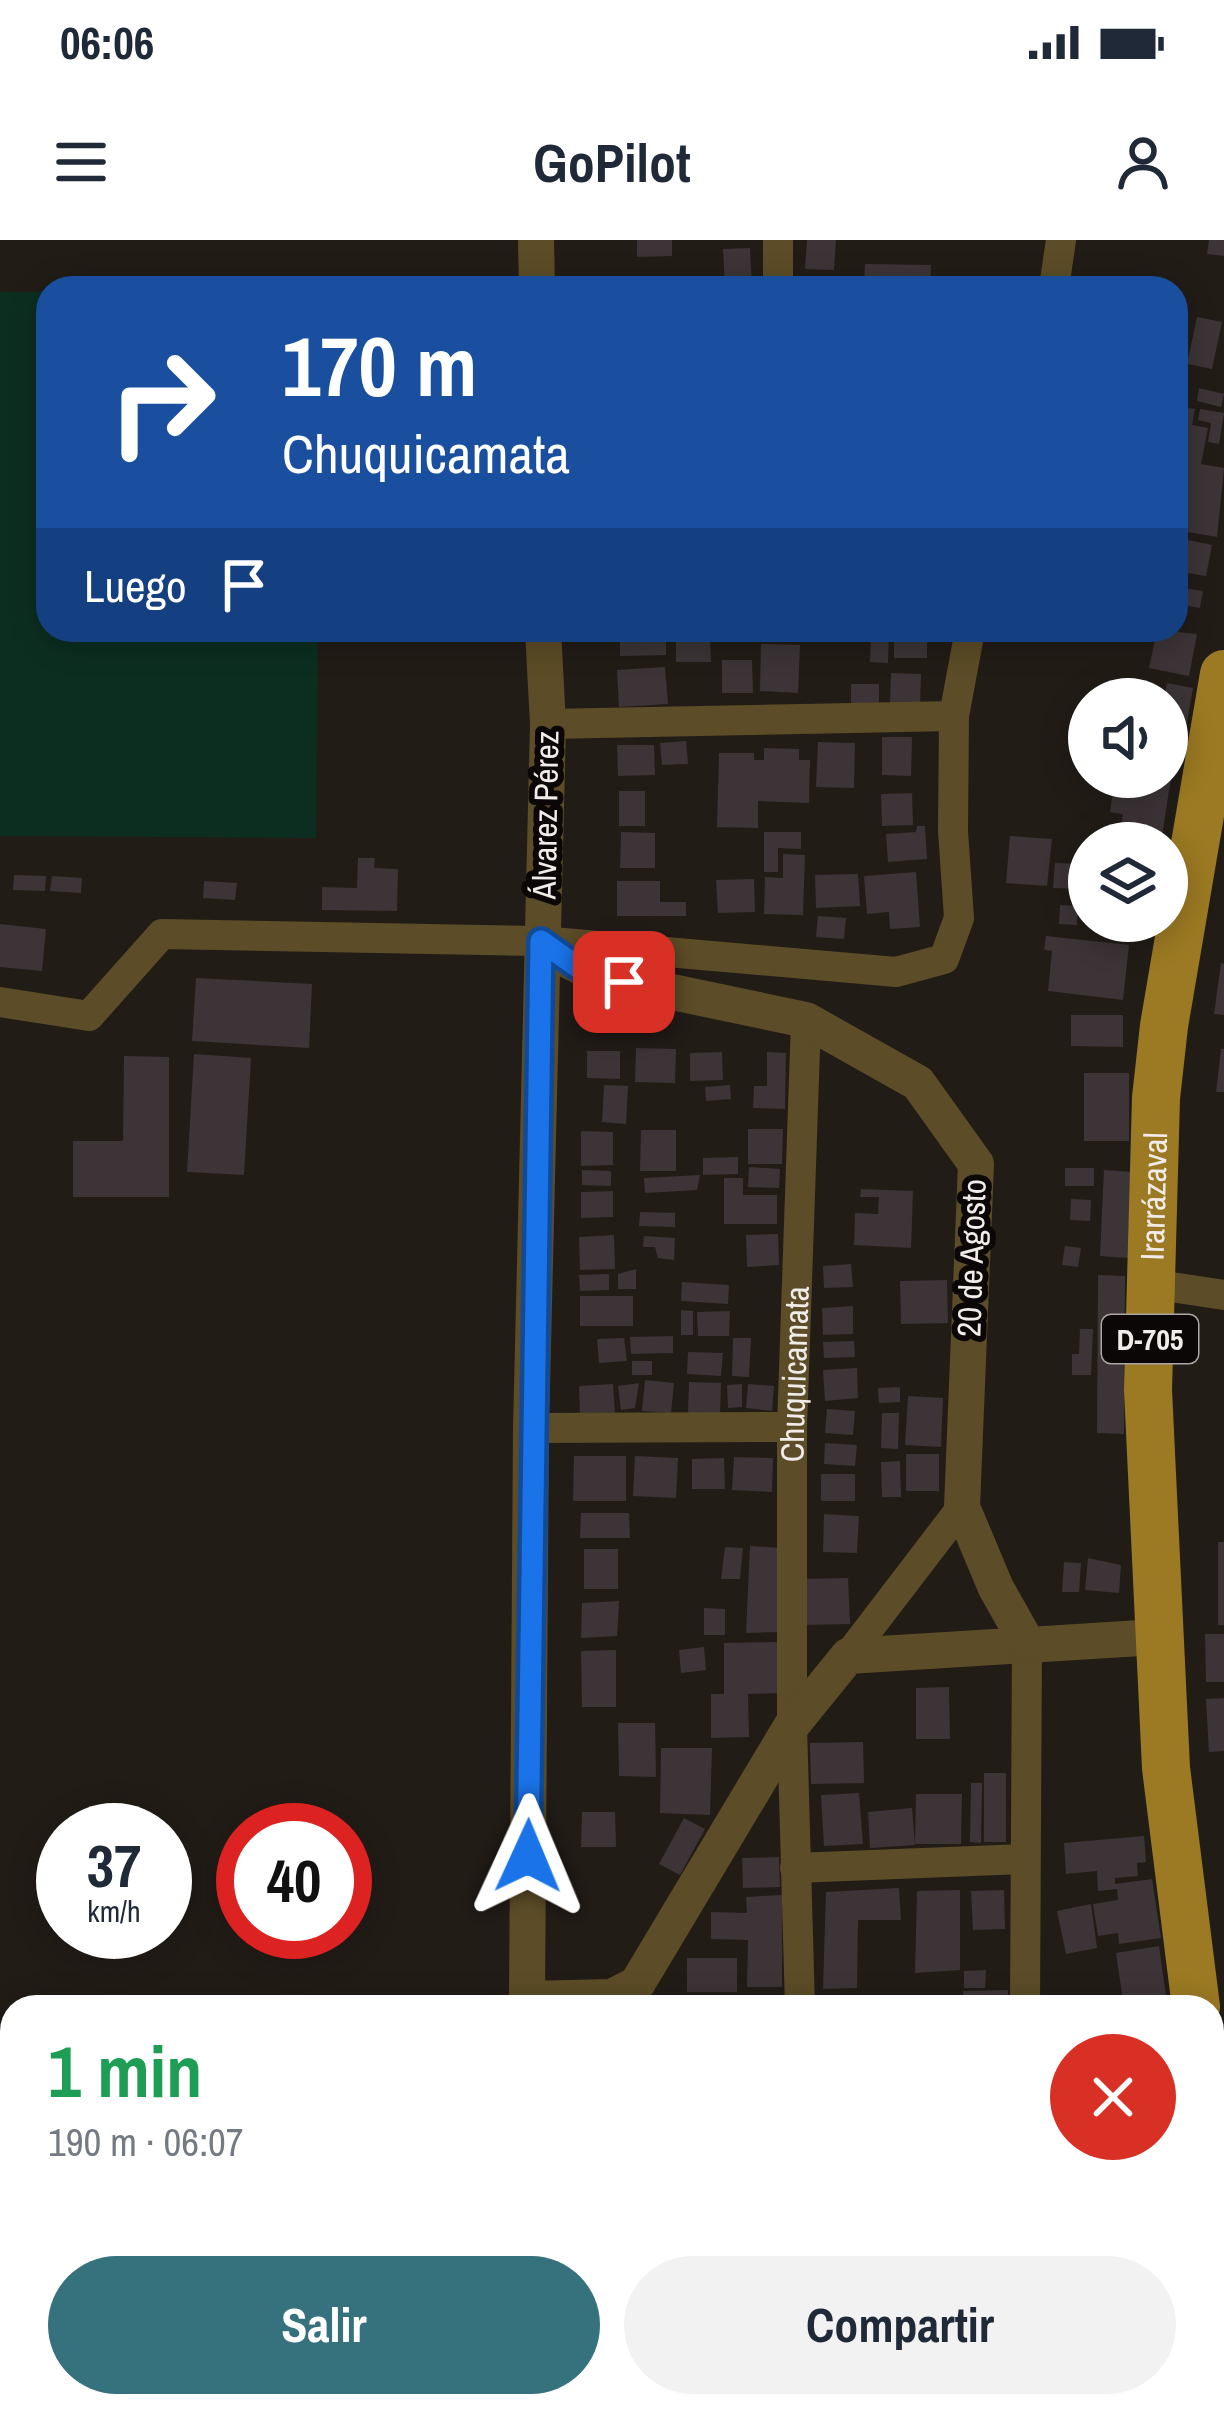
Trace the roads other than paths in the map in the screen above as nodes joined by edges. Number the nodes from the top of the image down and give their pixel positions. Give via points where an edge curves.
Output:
1 (536, 240) edge
2 (778, 240) edge
3 (1061, 240) edge
4 (537, 276) edge
5 (778, 276) edge
6 (1056, 276) edge
7 (544, 642) edge
8 (968, 642) edge
9 (1224, 674) edge
10 (954, 716) junction
11 (548, 724) junction
12 (541, 941) junction
13 (0, 1002) edge
14 (806, 1020) junction
15 (1151, 1284) junction
16 (1224, 1295) edge
17 (792, 1427) junction
18 (531, 1428) junction
19 (962, 1507) junction
20 (1157, 1637) junction
21 (1027, 1643) junction
22 (848, 1656) junction
23 (792, 1725) junction
24 (1024, 1859) junction
25 (795, 1868) junction
26 (527, 1995) edge
27 (616, 1995) edge
28 (800, 1995) edge
29 (1025, 1995) edge
30 (1194, 1995) edge

1 - 4 street
2 - 5 street
3 - 6 street
7 - 11 street, Álvarez Pérez
8 - 10 street
9 - 15 main road, Irarrázaval / D-705 via 1164,1026
10 - 11 street
10 - 12 street via 958,918 944,958 896,972
11 - 12 street, Álvarez Pérez
12 - 13 street via 162,934 89,1016
12 - 14 street via 601,977
12 - 18 street, Álvarez Pérez
14 - 17 street, Chuquicamata
14 - 19 street, 20 de Agosto via 918,1083 976,1164
15 - 16 street
15 - 20 main road, Irarrázaval / D-705
17 - 18 street
17 - 23 street, Chuquicamata
18 - 26 street, Álvarez Pérez
19 - 21 street, 20 de Agosto
19 - 22 street
20 - 21 street
20 - 30 main road, Irarrázaval / D-705
21 - 22 street
21 - 24 street
22 - 23 street
23 - 25 street, Chuquicamata
23 - 27 street via 650,1966
24 - 25 street
24 - 29 street
25 - 28 street, Chuquicamata

